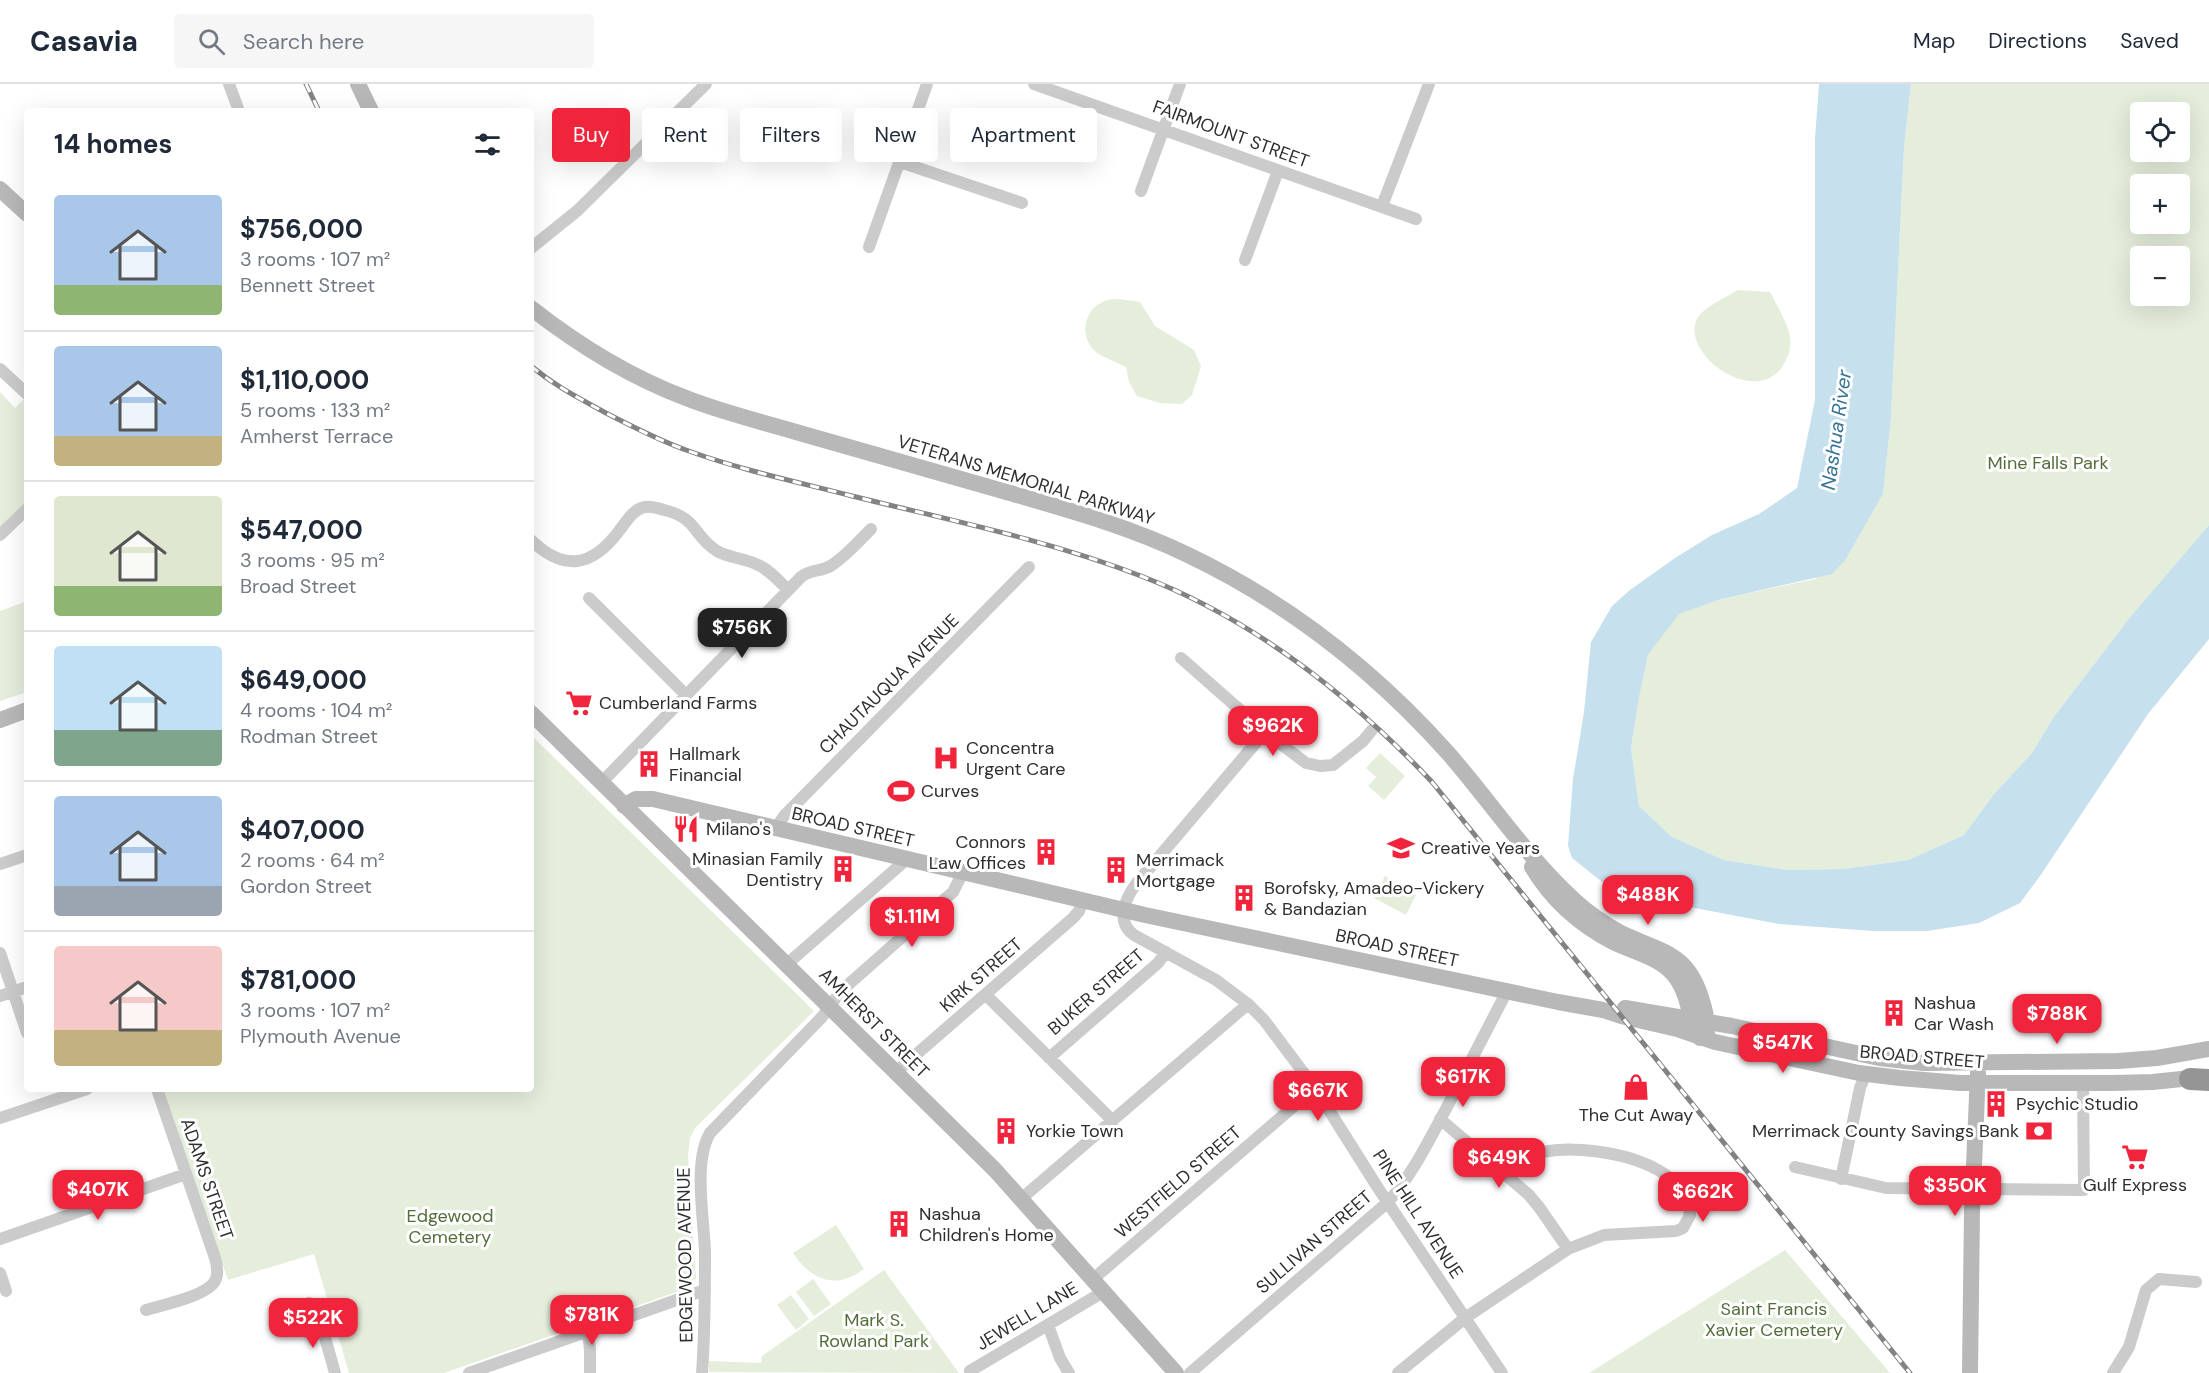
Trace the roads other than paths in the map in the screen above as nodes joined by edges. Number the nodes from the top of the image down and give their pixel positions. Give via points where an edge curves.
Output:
1 (230, 84) edge
2 (358, 84) edge
3 (706, 84) edge
4 (927, 84) edge
5 (1034, 84) edge
6 (1180, 84) edge
7 (1429, 84) edge
8 (238, 108) edge
9 (370, 108) edge
10 (919, 108) edge
11 (1163, 129) junction
12 (900, 162) joint
13 (1278, 171) junction
14 (0, 189) edge
15 (1141, 191) dead end
16 (1022, 203) dead end
17 (1382, 206) junction
18 (24, 211) edge
19 (1416, 219) dead end
20 (534, 246) edge
21 (869, 247) dead end
22 (1245, 260) dead end
23 (534, 310) edge
24 (0, 369) edge
25 (24, 391) edge
26 (24, 512) edge
27 (871, 529) dead end
28 (0, 535) edge
29 (534, 542) edge
30 (1029, 567) dead end
31 (788, 590) junction
32 (588, 598) dead end
33 (1181, 658) dead end
34 (686, 694) junction
35 (24, 711) edge
36 (534, 716) edge
37 (0, 720) edge
38 (1372, 730) dead end
39 (1265, 732) junction
40 (601, 783) junction
41 (624, 806) junction
42 (1507, 826) junction
43 (776, 828) junction
44 (24, 856) edge
45 (907, 859) junction
46 (0, 864) edge
47 (963, 872) junction
48 (1083, 901) junction
49 (1124, 910) junction
50 (1166, 952) junction
51 (0, 953) edge
52 (787, 964) junction
53 (1676, 978) junction
54 (24, 988) edge
55 (1507, 991) junction
56 (14, 992) junction
57 (986, 994) junction
58 (0, 996) edge
59 (1248, 1004) junction
60 (830, 1006) junction
61 (1603, 1010) junction
62 (1656, 1012) junction
63 (1699, 1020) junction
64 (24, 1024) edge
65 (1698, 1038) junction
66 (2209, 1048) edge
67 (1049, 1058) junction
68 (1979, 1064) junction
69 (896, 1072) junction
70 (1870, 1074) junction
71 (2203, 1078) edge
72 (1977, 1083) junction
73 (2083, 1083) junction
74 (1315, 1088) junction
75 (46, 1092) edge
76 (78, 1092) edge
77 (158, 1092) edge
78 (49, 1101) junction
79 (0, 1118) edge
80 (1440, 1119) junction
81 (1113, 1121) junction
82 (1494, 1165) junction
83 (1795, 1167) dead end
84 (186, 1174) junction
85 (1840, 1179) junction
86 (1973, 1189) junction
87 (1021, 1199) junction
88 (1388, 1202) junction
89 (0, 1239) edge
90 (1568, 1249) junction
91 (0, 1273) edge
92 (2196, 1282) dead end
93 (1098, 1286) junction
94 (705, 1290) junction
95 (6, 1291) dead end
96 (146, 1310) dead end
97 (319, 1316) dead end
98 (1465, 1318) junction
99 (1048, 1325) junction
100 (588, 1332) junction
101 (970, 1371) dead end
102 (474, 1372) edge
103 (335, 1373) edge
104 (590, 1373) edge
105 (702, 1373) edge
106 (1069, 1373) edge
107 (1176, 1373) edge
108 (1190, 1373) edge
109 (1398, 1373) edge
110 (1502, 1373) edge
111 (1970, 1373) edge
112 (2113, 1373) edge

1 - 8 street
2 - 9 main road
3 - 20 street via 577,211
4 - 10 street
5 - 11 street, FAIRMOUNT STREET
6 - 11 street
7 - 17 street
11 - 13 street, FAIRMOUNT STREET
11 - 15 street
12 - 16 street
12 - 21 street
13 - 17 street, FAIRMOUNT STREET
13 - 22 street
14 - 18 main road
17 - 19 street, FAIRMOUNT STREET
23 - 42 main road, VETERANS MEMORIAL PARKWAY via 601,355 684,398 1099,519 1220,571 1301,620 1380,683 1450,755
24 - 25 street
26 - 28 street
27 - 31 street via 834,564 807,573
29 - 31 street via 553,558 584,560 606,546 634,512 653,507 686,518 716,550 763,567
30 - 43 street, CHAUTAUQUA AVENUE
31 - 34 street
32 - 34 street
33 - 39 street
34 - 40 street
35 - 37 main road
36 - 40 main road, AMHERST STREET
38 - 39 street via 1342,759 1320,766 1306,763
39 - 49 street via 1136,884
40 - 41 main road, AMHERST STREET
41 - 43 main road, BROAD STREET via 636,799 651,799
41 - 52 main road, AMHERST STREET
42 - 53 main road, VETERANS MEMORIAL PARKWAY via 1541,881 1569,911 1605,938 1658,962
42 - 63 main road, VETERANS MEMORIAL PARKWAY via 1560,886 1590,913 1622,933 1668,952 1684,965 1698,989
43 - 45 main road, BROAD STREET
44 - 46 street
45 - 47 main road, BROAD STREET
45 - 52 street
47 - 48 main road, BROAD STREET
47 - 60 street, EDGEWOOD AVENUE via 954,892 841,991
48 - 49 main road, BROAD STREET
48 - 57 street, KIRK STREET via 1073,918
49 - 50 street, PINE HILL AVENUE via 1123,921 1129,930
49 - 55 main road, BROAD STREET
50 - 59 street, PINE HILL AVENUE via 1208,975
50 - 67 street, BUKER STREET
51 - 56 street
52 - 60 main road, AMHERST STREET
53 - 62 main road via 1672,1003
53 - 63 main road, VETERANS MEMORIAL PARKWAY
54 - 56 street
55 - 61 main road, BROAD STREET
55 - 80 street, SULLIVAN STREET
56 - 58 street
56 - 64 street
57 - 67 street
57 - 69 street, KIRK STREET
59 - 74 street, PINE HILL AVENUE
59 - 81 street
60 - 69 main road, AMHERST STREET
60 - 94 street, EDGEWOOD AVENUE via 705,1140 701,1169
61 - 62 main road, BROAD STREET
61 - 65 main road, BROAD STREET
62 - 63 main road, BROAD STREET
63 - 65 main road, VETERANS MEMORIAL PARKWAY
63 - 68 main road, BROAD STREET via 1888,1060
65 - 70 main road, BROAD STREET
66 - 68 main road, BROAD STREET via 2127,1061
67 - 81 street
68 - 72 main road
69 - 87 main road, AMHERST STREET
70 - 72 main road, BROAD STREET
70 - 85 street via 1860,1088
71 - 73 main road, BROAD STREET
72 - 73 main road, BROAD STREET
72 - 86 main road
73 - 86 street via 2084,1190
74 - 88 street, PINE HILL AVENUE
74 - 93 street, WESTFIELD STREET
75 - 78 street
76 - 78 street
77 - 84 street, ADAMS STREET
78 - 79 street
80 - 82 street
80 - 88 street, SULLIVAN STREET via 1407,1179
81 - 87 street
82 - 90 street via 1539,1207
82 - 90 street via 1556,1150 1599,1152 1651,1166 1671,1179 1686,1197 1690,1215 1683,1228 1604,1235
83 - 85 street
84 - 89 street
84 - 96 street, ADAMS STREET via 218,1275 202,1292
85 - 86 street via 1886,1188
86 - 111 main road
87 - 93 main road, AMHERST STREET
88 - 98 street, PINE HILL AVENUE
88 - 108 street, SULLIVAN STREET
90 - 98 street
91 - 95 street
92 - 112 street via 2158,1279 2146,1290 2129,1347
93 - 99 street, JEWELL LANE
93 - 107 main road, AMHERST STREET
94 - 100 street
94 - 105 street, EDGEWOOD AVENUE
97 - 103 street
98 - 109 street
98 - 110 street, PINE HILL AVENUE
99 - 101 street, JEWELL LANE
99 - 106 street
100 - 102 street
100 - 104 street

